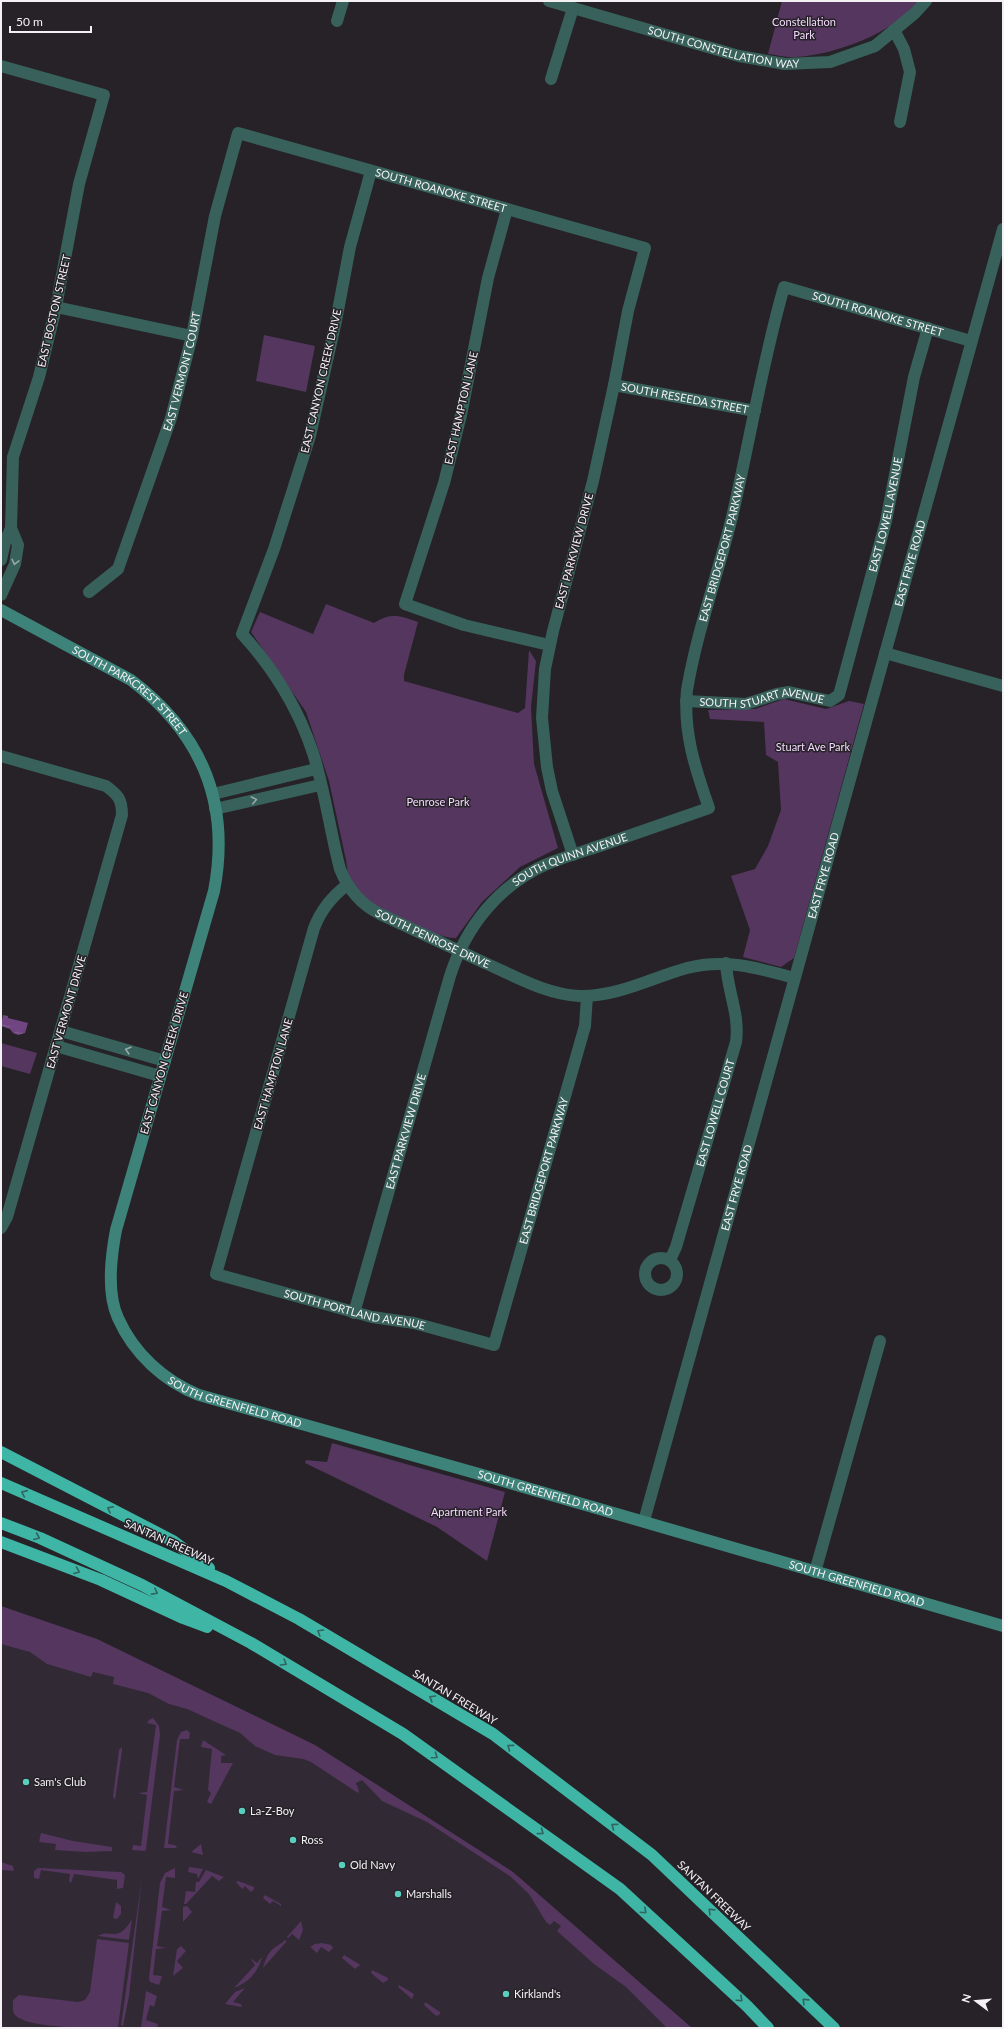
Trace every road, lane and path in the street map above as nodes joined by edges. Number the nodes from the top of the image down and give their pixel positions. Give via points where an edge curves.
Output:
1 (344, 1) edge
2 (549, 1) edge
3 (926, 1) edge
4 (573, 8) junction
5 (338, 21) dead end
6 (894, 30) junction
7 (1, 66) edge
8 (551, 79) dead end
9 (900, 122) dead end
10 (238, 133) joint
11 (371, 170) junction
12 (507, 209) junction
13 (1003, 229) edge
14 (645, 248) joint
15 (999, 258) edge
16 (784, 287) joint
17 (56, 307) junction
18 (928, 328) junction
19 (192, 336) junction
20 (972, 341) junction
21 (614, 385) junction
22 (755, 411) junction
23 (11, 528) junction
24 (1, 560) edge
25 (89, 592) dead end
26 (1, 595) edge
27 (1, 610) edge
28 (242, 634) joint
29 (550, 644) junction
30 (885, 653) junction
31 (1003, 686) edge
32 (837, 698) joint
33 (686, 701) junction
34 (1, 756) edge
35 (316, 769) junction
36 (320, 785) junction
37 (213, 794) junction
38 (709, 808) joint
39 (216, 809) junction
40 (573, 855) junction
41 (347, 885) junction
42 (459, 951) junction
43 (726, 963) junction
44 (794, 978) junction
45 (587, 996) junction
46 (61, 1031) junction
47 (56, 1046) junction
48 (165, 1061) junction
49 (160, 1076) junction
50 (1, 1228) edge
51 (670, 1260) dead end
52 (216, 1274) joint
53 (354, 1313) junction
54 (118, 1318) joint
55 (880, 1341) dead end
56 (494, 1345) joint
57 (1, 1452) edge
58 (1, 1483) edge
59 (644, 1521) junction
60 (1, 1523) edge
61 (1, 1542) edge
62 (815, 1572) junction
63 (226, 1581) junction
64 (1003, 1626) edge
65 (251, 1643) junction
66 (768, 2028) edge
67 (834, 2028) edge

1 - 5 street
2 - 4 street, SOUTH CONSTELLATION WAY
3 - 6 street
4 - 6 street, SOUTH CONSTELLATION WAY via 739,56 785,64 830,62 875,46
4 - 8 street
6 - 9 street via 904,49 910,72
7 - 17 street, EAST BOSTON STREET via 104,95 80,184
10 - 11 street, SOUTH ROANOKE STREET
10 - 19 street, EAST VERMONT COURT via 215,216
11 - 12 street, SOUTH ROANOKE STREET
11 - 28 street, EAST CANYON CREEK DRIVE via 350,247 310,436 274,549
12 - 14 street, SOUTH ROANOKE STREET
12 - 29 street, EAST HAMPTON LANE via 488,278 461,415 405,604 464,625
13 - 15 street, EAST FRYE ROAD
14 - 21 street, EAST PARKVIEW DRIVE via 628,311
15 - 20 street, EAST FRYE ROAD
16 - 18 street, SOUTH ROANOKE STREET
16 - 22 street, EAST BRIDGEPORT PARKWAY via 768,343
17 - 19 street
17 - 23 street, EAST BOSTON STREET via 39,377 13,457
18 - 20 street, SOUTH ROANOKE STREET
18 - 32 street, EAST LOWELL AVENUE via 914,377 884,529 841,692
19 - 25 street, EAST VERMONT COURT via 171,418 118,569
20 - 30 street, EAST FRYE ROAD
21 - 22 street, SOUTH RESEEDA STREET
21 - 29 street, EAST PARKVIEW DRIVE
22 - 33 street, EAST BRIDGEPORT PARKWAY via 732,518 692,668
23 - 24 street, EAST BOSTON STREET
23 -> 26 street, EAST BOSTON STREET via 18,545 15,564
27 - 37 street, SOUTH PARKCREST STREET via 131,680 146,692 186,734
28 - 35 street, SOUTH PENROSE DRIVE via 263,658 285,690 306,733
29 - 40 street, EAST PARKVIEW DRIVE via 543,693 544,742 552,791
30 - 31 street
30 - 44 street, EAST FRYE ROAD
32 - 33 street, SOUTH STUART AVENUE via 828,701 789,692 746,704
33 - 38 street, EAST BRIDGEPORT PARKWAY via 688,741
34 - 46 street, EAST VERMONT DRIVE via 106,786 119,795 122,803 122,815
35 - 36 street, SOUTH PENROSE DRIVE
35 - 37 street
39 -> 36 street
36 - 41 street, SOUTH PENROSE DRIVE via 340,869
37 - 39 street, SOUTH PARKCREST STREET
38 - 40 street, SOUTH QUINN AVENUE
39 - 48 street, EAST CANYON CREEK DRIVE via 220,849 216,884
40 - 42 street, SOUTH QUINN AVENUE via 535,870 500,895 477,921
41 - 42 street, SOUTH PENROSE DRIVE via 359,900 374,912
41 - 52 street, EAST HAMPTON LANE via 329,901 314,928
42 - 45 street, SOUTH PENROSE DRIVE via 541,988
42 - 53 street, EAST PARKVIEW DRIVE
43 - 44 street, SOUTH PENROSE DRIVE via 751,966
43 - 45 street, SOUTH PENROSE DRIVE via 688,968 615,992
43 - 51 street, EAST LOWELL COURT via 726,978 736,1017 736,1042
44 - 59 street, EAST FRYE ROAD
45 - 56 street, EAST BRIDGEPORT PARKWAY via 585,1026
46 - 47 street, EAST VERMONT DRIVE
48 -> 46 street
47 - 49 street
47 - 50 street, EAST VERMONT DRIVE via 7,1217
48 - 49 street, EAST CANYON CREEK DRIVE
49 - 54 street, EAST CANYON CREEK DRIVE via 112,1250 110,1269
52 - 53 street, SOUTH PORTLAND AVENUE
53 - 56 street, SOUTH PORTLAND AVENUE via 414,1323
54 - 59 street, SOUTH GREENFIELD ROAD via 139,1350 155,1368 179,1387 199,1396
55 - 62 street
63 -> 57 highway via 173,1541
63 -> 58 highway, SANTAN FREEWAY
59 - 62 street, SOUTH GREENFIELD ROAD
60 -> 65 highway via 142,1585
61 -> 65 highway via 101,1580 183,1618
62 - 64 street, SOUTH GREENFIELD ROAD
67 -> 63 highway, SANTAN FREEWAY via 652,1855 493,1734 299,1619
65 -> 66 highway via 403,1734 620,1888

